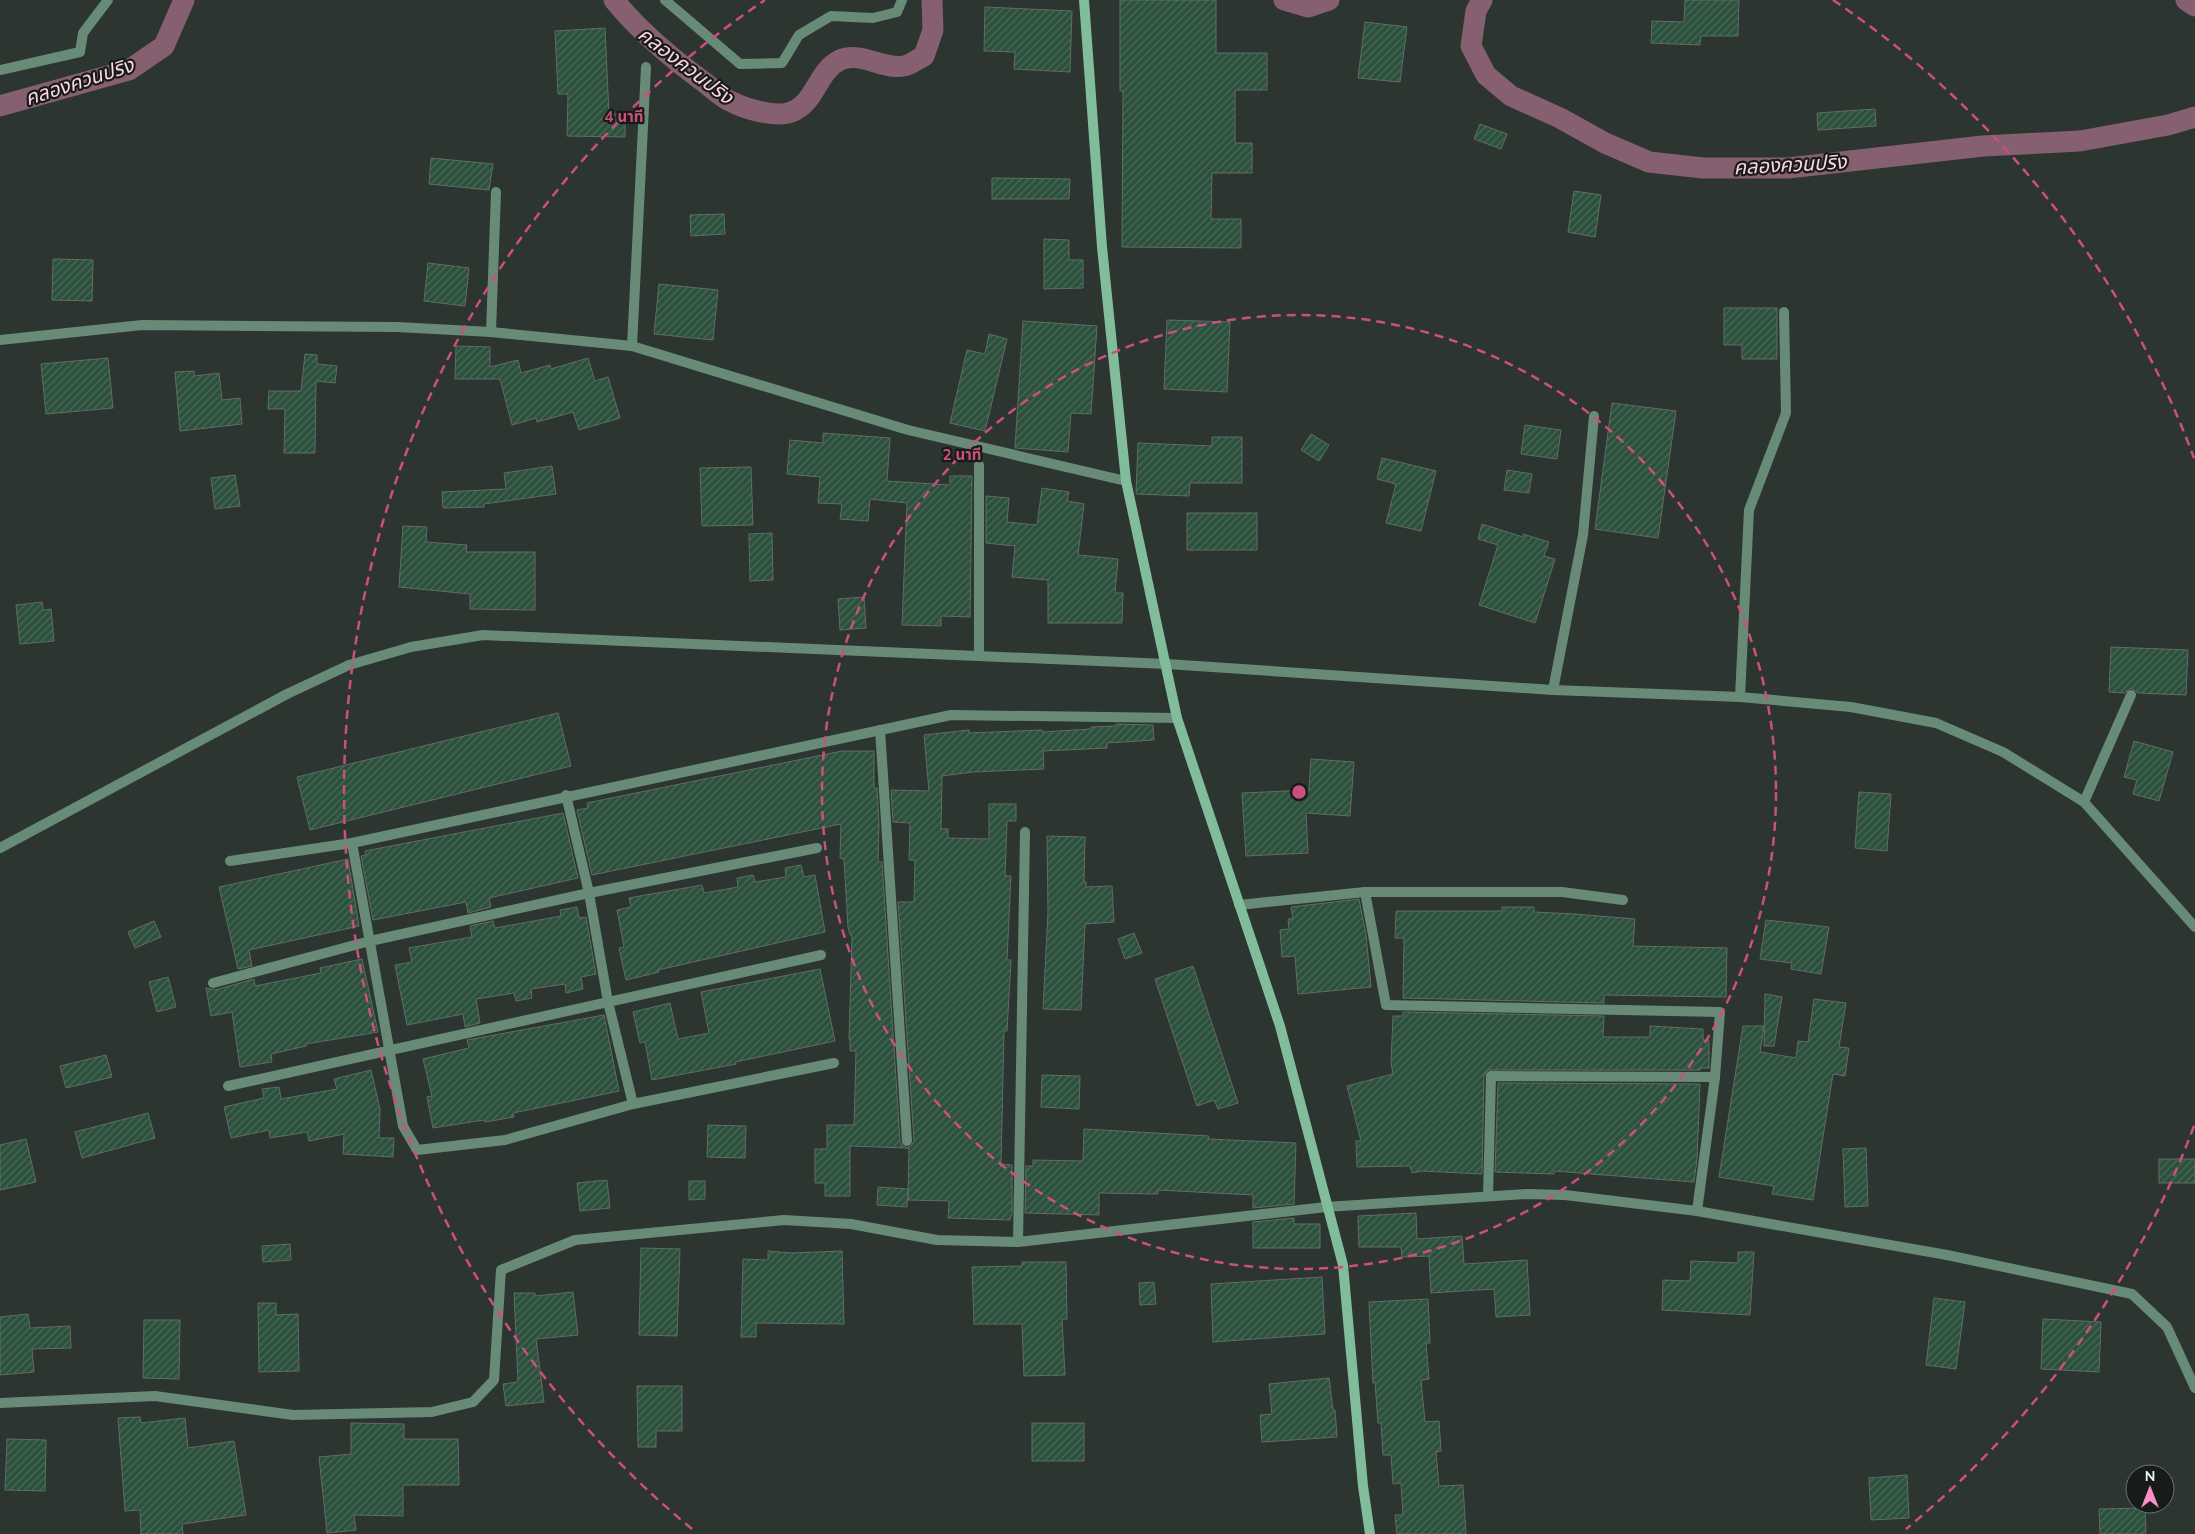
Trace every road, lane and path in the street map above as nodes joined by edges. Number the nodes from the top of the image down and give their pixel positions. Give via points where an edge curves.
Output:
1 (108, 0) edge
2 (665, 0) edge
3 (902, 0) edge
4 (1084, 0) edge
5 (646, 67) dead end
6 (0, 70) edge
7 (496, 192) dead end
8 (1784, 312) dead end
9 (491, 332) junction
10 (0, 340) edge
11 (632, 346) junction
12 (1594, 416) dead end
13 (979, 465) dead end
14 (1126, 481) junction
15 (979, 655) junction
16 (1167, 664) junction
17 (1553, 690) junction
18 (2131, 696) dead end
19 (1740, 697) junction
20 (1177, 718) junction
21 (880, 730) junction
22 (566, 795) junction
23 (2084, 802) junction
24 (1025, 832) dead end
25 (352, 843) junction
26 (0, 848) edge
27 (817, 848) dead end
28 (230, 861) dead end
29 (1365, 892) junction
30 (589, 894) junction
31 (1622, 900) dead end
32 (1238, 905) junction
33 (2195, 927) edge
34 (370, 941) junction
35 (821, 955) dead end
36 (213, 983) dead end
37 (608, 1002) junction
38 (388, 1050) junction
39 (834, 1063) dead end
40 (1715, 1077) junction
41 (228, 1086) dead end
42 (633, 1104) junction
43 (906, 1141) dead end
44 (1488, 1196) junction
45 (1326, 1207) junction
46 (1697, 1211) junction
47 (1018, 1242) junction
48 (2195, 1388) edge
49 (0, 1403) edge
50 (1370, 1534) edge

1 - 6 street via 83,33 80,52
2 - 3 street via 740,64 782,63 799,35 831,16 873,18 897,12
4 - 14 street via 1102,247
5 - 11 street
7 - 9 street
8 - 19 street via 1786,413 1749,510
9 - 10 street via 397,327 142,325
9 - 11 street
11 - 14 street via 908,430
12 - 17 street via 1583,535
13 - 15 street
14 - 16 street
15 - 16 street
15 - 26 street via 483,635 411,647 349,665 287,694
16 - 17 street
16 - 20 street
17 - 19 street
18 - 23 street
19 - 23 street via 1851,707 1936,723 2003,752
20 - 21 street via 951,715
20 - 32 street
21 - 22 street
21 - 43 street
22 - 25 street
22 - 30 street
23 - 33 street
24 - 47 street
25 - 28 street
25 - 34 street
27 - 30 street
29 - 31 street via 1562,892
29 - 32 street
29 - 40 street via 1386,1005 1720,1012
30 - 34 street
30 - 37 street
32 - 45 street via 1280,1026
34 - 36 street
34 - 38 street
35 - 37 street
37 - 38 street
37 - 42 street
38 - 41 street
38 - 42 street via 403,1126 418,1150 505,1140
39 - 42 street
40 - 44 street via 1491,1076
40 - 46 street
44 - 45 street
44 - 46 street via 1565,1195
45 - 47 street
45 - 50 street via 1343,1265
46 - 48 street via 1947,1256 2132,1294 2167,1327
47 - 49 street via 937,1240 851,1224 784,1220 575,1240 501,1270 494,1380 474,1402 432,1412 293,1415 155,1396

